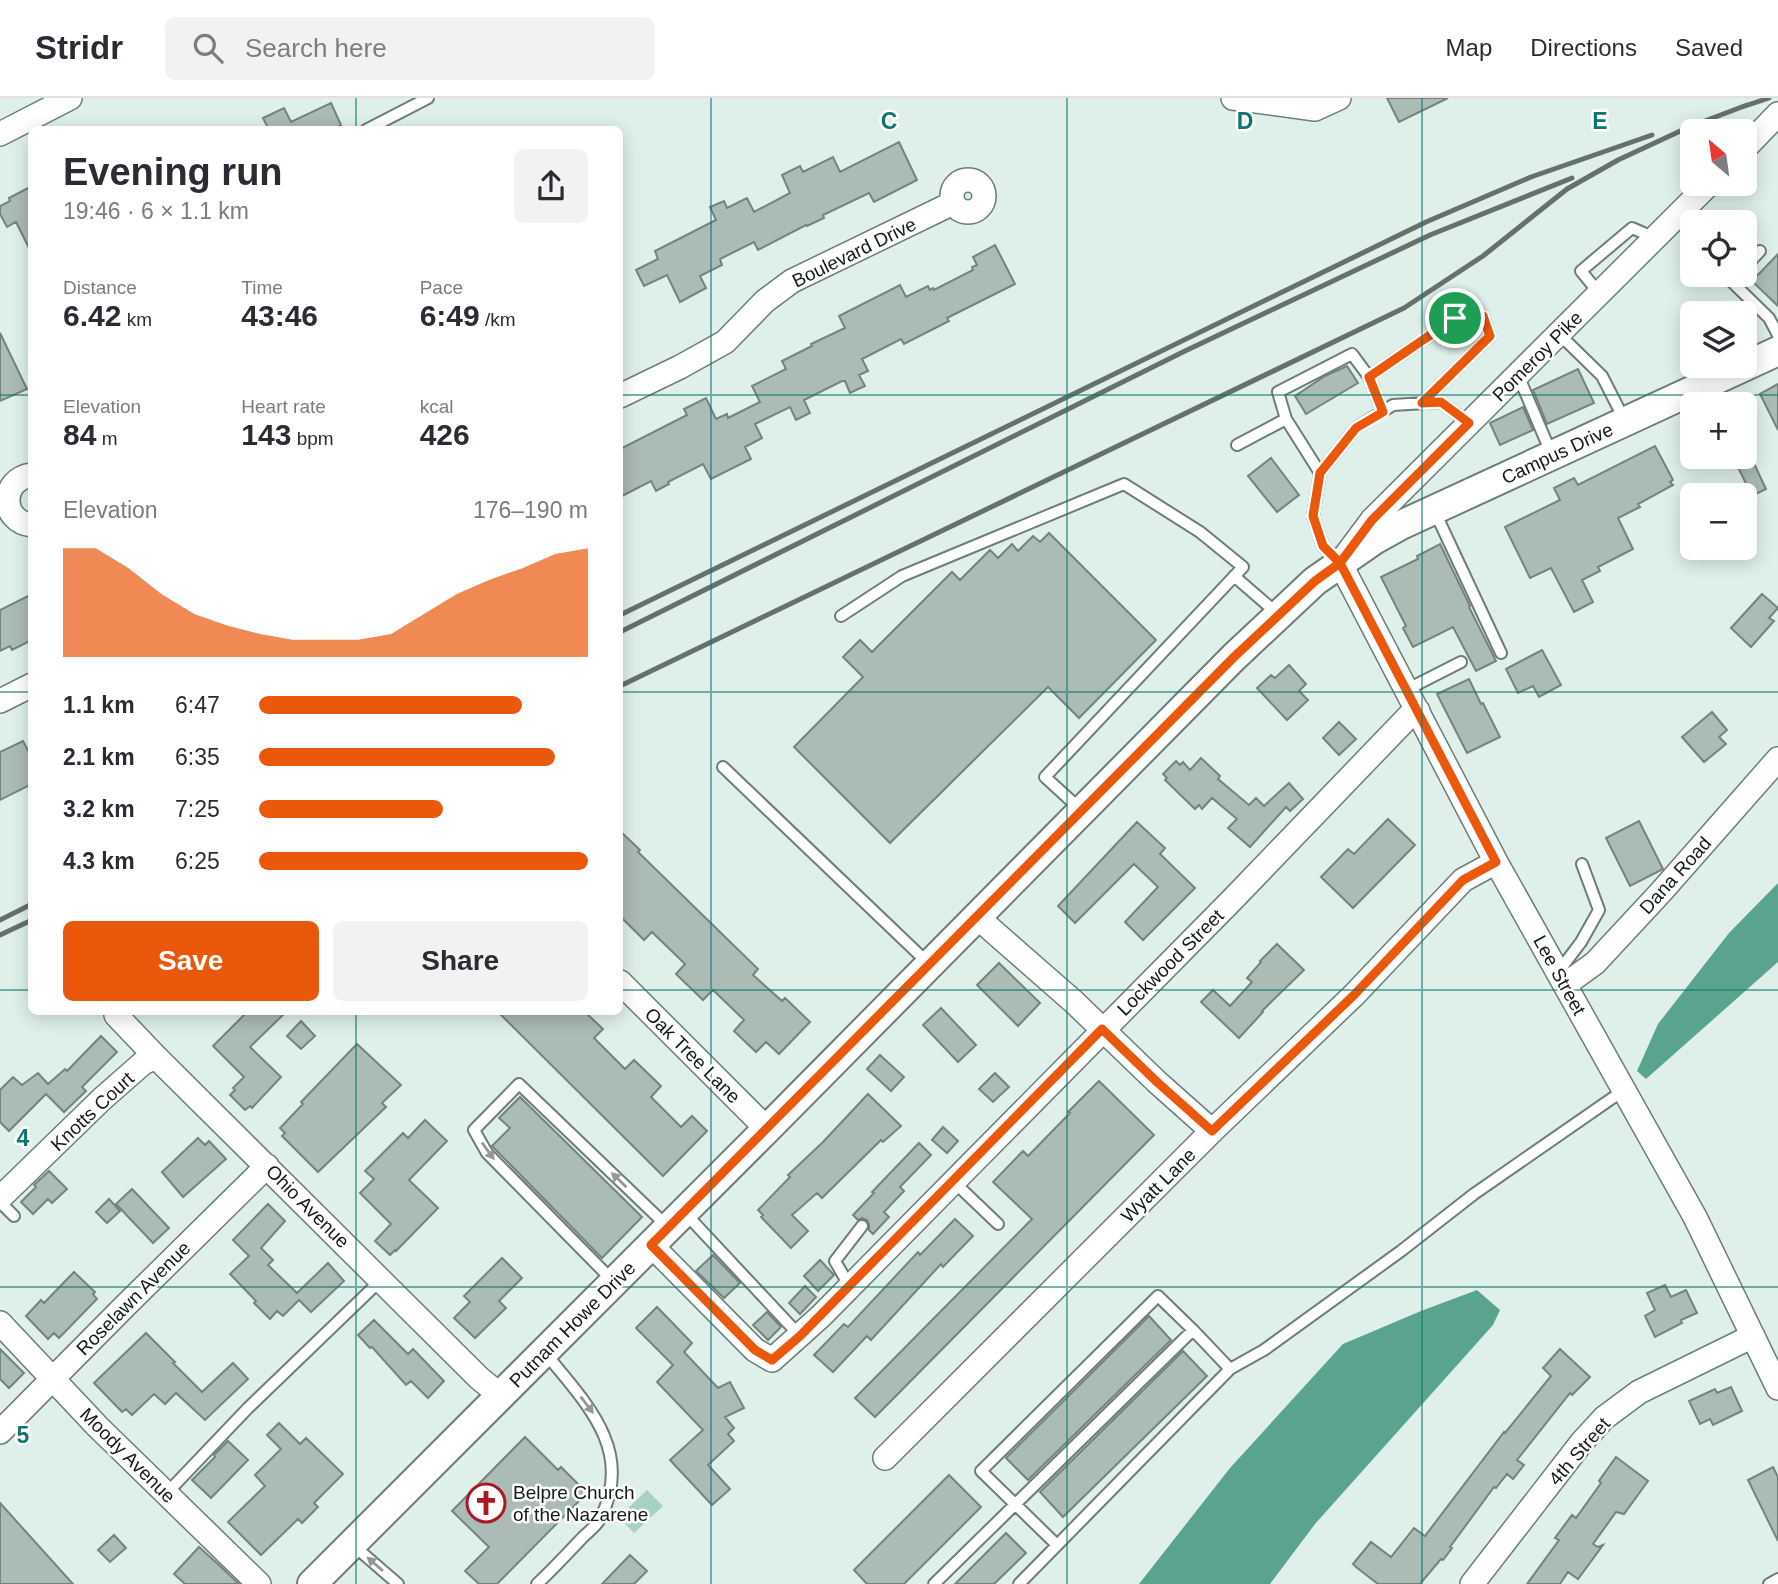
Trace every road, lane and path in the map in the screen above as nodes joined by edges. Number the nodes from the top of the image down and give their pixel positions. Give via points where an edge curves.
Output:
1 (70, 98) edge
2 (428, 98) edge
3 (1233, 98) edge
4 (1339, 98) edge
5 (1778, 114) edge
6 (374, 126) edge
7 (0, 134) edge
8 (1757, 136) edge
9 (1697, 196) edge
10 (953, 202) dead end
11 (1760, 251) dead end
12 (1757, 254) edge
13 (1737, 287) edge
14 (1559, 334) junction
15 (1778, 335) edge
16 (1778, 351) edge
17 (1518, 374) junction
18 (1369, 377) junction
19 (623, 395) edge
20 (1422, 403) junction
21 (1383, 412) junction
22 (1286, 419) junction
23 (1625, 422) junction
24 (1469, 423) junction
25 (1237, 445) dead end
26 (1552, 456) junction
27 (1320, 473) junction
28 (28, 476) edge
29 (1434, 510) junction
30 (28, 524) edge
31 (1340, 563) junction
32 (1234, 576) junction
33 (1279, 615) junction
34 (841, 616) dead end
35 (1501, 653) dead end
36 (1461, 662) dead end
37 (28, 687) edge
38 (1406, 690) junction
39 (0, 701) edge
40 (1418, 711) junction
41 (1778, 759) edge
42 (723, 767) dead end
43 (1082, 811) junction
44 (1496, 862) junction
45 (1582, 864) dead end
46 (977, 917) junction
47 (930, 965) junction
48 (1562, 978) junction
49 (623, 985) edge
50 (116, 1016) dead end
51 (1102, 1029) junction
52 (156, 1057) junction
53 (1625, 1090) junction
54 (768, 1129) junction
55 (1212, 1131) junction
56 (268, 1166) junction
57 (953, 1181) junction
58 (5, 1205) edge
59 (998, 1224) dead end
60 (862, 1226) dead end
61 (668, 1228) junction
62 (381, 1280) junction
63 (614, 1282) junction
64 (849, 1287) junction
65 (0, 1323) edge
66 (1193, 1330) junction
67 (800, 1336) junction
68 (1753, 1336) junction
69 (544, 1352) junction
70 (1230, 1369) junction
71 (53, 1378) junction
72 (1778, 1388) edge
73 (501, 1396) junction
74 (0, 1432) edge
75 (885, 1458) dead end
76 (166, 1494) junction
77 (1015, 1504) junction
78 (353, 1544) junction
79 (1057, 1545) junction
80 (1778, 1579) edge
81 (259, 1584) edge
82 (312, 1584) edge
83 (398, 1584) edge
84 (537, 1584) edge
85 (934, 1584) edge
86 (1019, 1584) edge
87 (1472, 1584) edge
88 (1769, 1584) edge

1 - 7 street
2 - 6 lane
3 - 4 street via 1315,109
5 - 8 street
9 - 14 street, Pomeroy Pike
10 - 19 street, Boulevard Drive via 792,281 725,342
11 - 12 lane
13 - 15 lane via 1769,317
14 - 17 street, Pomeroy Pike
14 - 23 lane via 1602,376
16 - 23 street, Campus Drive
17 - 24 street, Pomeroy Pike
17 - 26 lane
18 - 20 lane via 1455,318 1483,316 1490,336
18 - 21 lane
18 - 22 lane via 1352,354 1279,392
20 - 21 lane via 1393,405
20 - 24 lane via 1441,402
21 - 27 lane via 1356,428
22 - 25 lane
22 - 27 lane
23 - 26 street, Campus Drive
24 - 31 street, Pomeroy Pike via 1372,520
26 - 29 street, Campus Drive
27 - 31 lane via 1313,516 1323,546
28 - 30 street via 9,485 5,496 12,518
29 - 31 street, Campus Drive
29 - 35 lane
31 - 33 street, Putnam Howe Drive
31 - 38 street, Lee Street
32 - 33 lane
32 - 34 lane via 1243,566 1200,532 1124,484 902,576
32 - 43 lane via 1045,777
33 - 43 street, Putnam Howe Drive
36 - 38 lane
37 - 39 street
38 - 40 street, Lee Street
40 - 44 street, Lee Street
40 - 51 street, Lockwood Street
41 - 48 street, Dana Road via 1595,963
42 - 47 lane
43 - 46 street, Putnam Howe Drive
44 - 48 street, Lee Street
44 - 55 street, Wyatt Lane via 1463,880 1354,995
45 - 48 lane via 1599,910
46 - 47 street, Putnam Howe Drive
46 - 51 street
47 - 54 street, Putnam Howe Drive
48 - 53 street, Lee Street
49 - 54 street, Oak Tree Lane
50 - 52 street, Ohio Avenue
51 - 55 street
51 - 57 street, Lockwood Street
52 - 56 street, Ohio Avenue
52 - 58 street, Knotts Court via 102,1099
53 - 68 street, Lee Street
53 - 70 lane
54 - 61 street, Putnam Howe Drive
55 - 75 street, Wyatt Lane
56 - 62 street, Ohio Avenue
56 - 71 street, Roselawn Avenue
57 - 59 lane
57 - 64 street, Lockwood Street
60 - 64 lane via 835,1261
61 - 63 street, Putnam Howe Drive
61 -> 63 lane via 519,1084 474,1130 487,1153
61 - 67 lane
61 - 67 street, Lockwood Street via 755,1350 772,1360
62 - 73 street, Ohio Avenue
62 - 76 lane
63 - 69 street, Putnam Howe Drive
64 - 67 street, Lockwood Street
65 - 71 street, Moody Avenue
66 - 70 lane
66 - 77 lane
66 - 77 lane via 1158,1297 981,1471
68 - 72 street, Lee Street
68 - 87 street, 4th Street via 1639,1392 1604,1418
69 - 73 street, Putnam Howe Drive
69 -> 84 lane via 603,1431 612,1478 601,1519
70 - 79 lane
71 - 74 street, Roselawn Avenue
71 - 76 street, Moody Avenue
73 - 78 street, Putnam Howe Drive
76 - 81 street, Moody Avenue
77 - 79 lane
77 - 85 lane
78 - 82 street, Putnam Howe Drive
83 -> 78 lane
79 - 86 lane
80 - 88 lane

